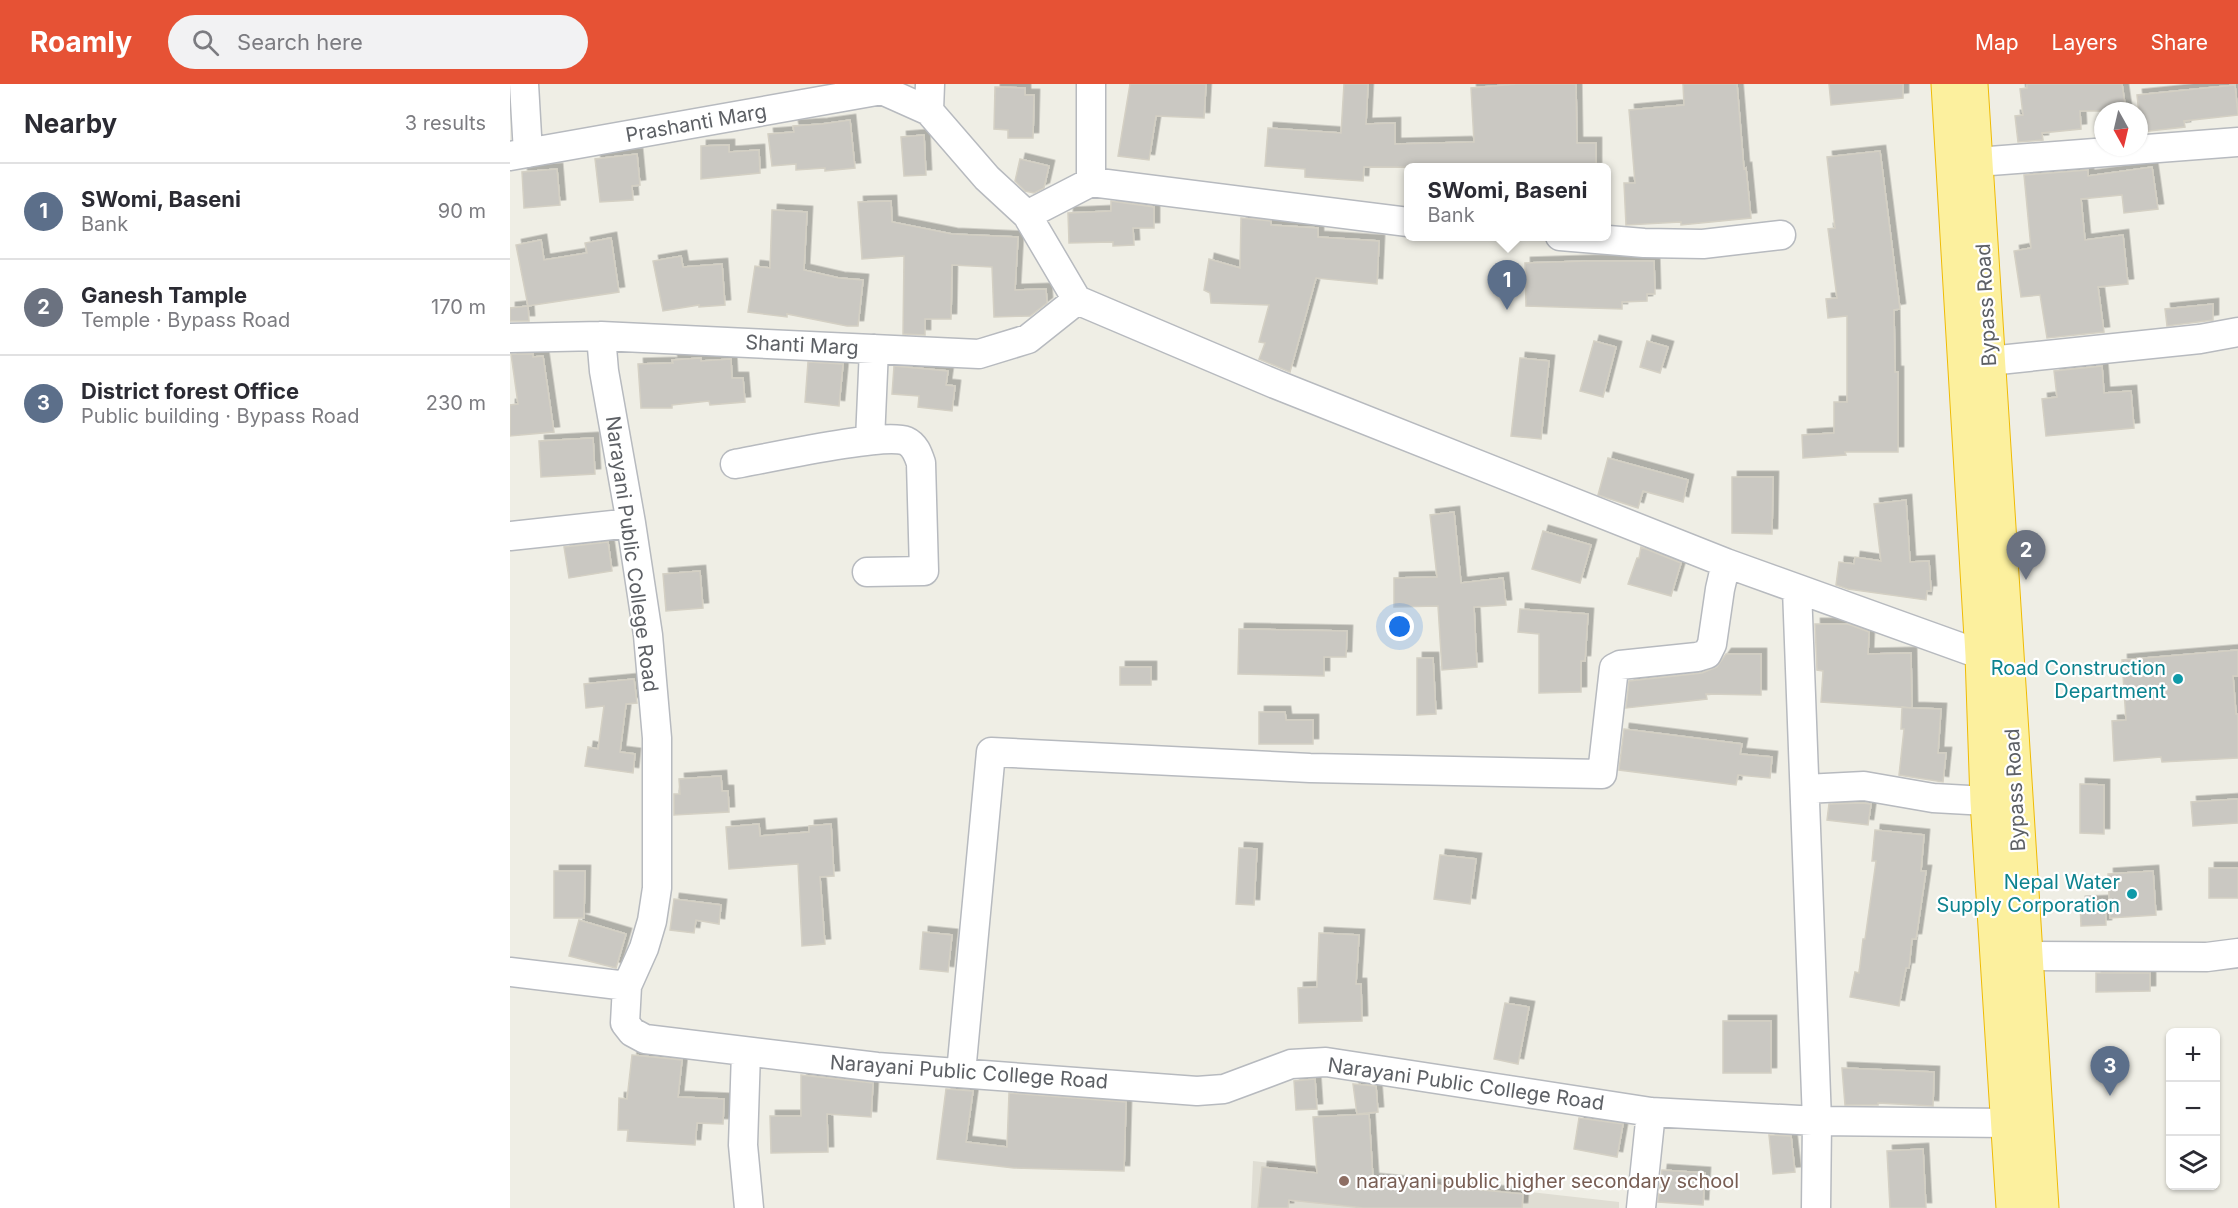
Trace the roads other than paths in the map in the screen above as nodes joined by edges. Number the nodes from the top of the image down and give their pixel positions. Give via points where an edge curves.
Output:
1 (524, 84) edge
2 (1091, 84) edge
3 (1948, 84) edge
4 (1971, 84) edge
5 (879, 87) edge
6 (930, 98) edge
7 (2238, 142) edge
8 (519, 155) edge
9 (1977, 162) junction
10 (1091, 182) junction
11 (1027, 215) junction
12 (1404, 221) edge
13 (1781, 235) dead end
14 (1611, 241) edge
15 (1077, 300) junction
16 (2238, 332) edge
17 (601, 336) junction
18 (510, 338) edge
19 (874, 349) junction
20 (1989, 361) junction
21 (870, 440) junction
22 (735, 464) dead end
23 (631, 524) junction
24 (510, 536) edge
25 (1726, 563) junction
26 (867, 572) dead end
27 (1797, 588) junction
28 (1982, 655) junction
29 (1805, 789) junction
30 (1987, 801) junction
31 (2238, 954) edge
32 (2025, 956) junction
33 (510, 972) edge
34 (627, 986) junction
35 (746, 1052) junction
36 (961, 1073) junction
37 (1651, 1112) junction
38 (1817, 1122) junction
39 (2007, 1122) junction
40 (749, 1208) edge
41 (1641, 1208) edge
42 (1816, 1208) edge
43 (2013, 1208) edge
44 (2042, 1208) edge

1 - 8 street
2 - 10 street
3 - 28 highway, Bypass Road
4 - 9 highway, Bypass Road
5 - 6 street
5 - 8 street, Prashanti Marg
6 - 11 street via 987,178
7 - 9 street
9 - 20 highway, Bypass Road
10 - 11 street
10 - 12 street
11 - 15 street
13 - 14 street via 1703,244
15 - 19 street, Shanti Marg via 1028,339 979,354
15 - 25 street via 1275,384
16 - 20 street
17 - 18 street, Shanti Marg
17 - 19 street, Shanti Marg
17 - 23 street, Narayani Public College Road
19 - 21 street
20 - 32 highway, Bypass Road
21 - 22 street
21 - 26 street via 904,440 918,453 924,571
23 - 24 street
23 - 34 street, Narayani Public College Road via 648,635 657,738 657,888 644,948
25 - 27 street
25 - 36 street via 1707,654 1614,668 1602,774 1310,768 991,752
27 - 28 street
27 - 29 street
28 - 30 highway, Bypass Road
29 - 30 street via 1864,786 1933,798
29 - 38 street
30 - 39 highway, Bypass Road
31 - 32 street
32 - 44 highway, Bypass Road
33 - 34 street
34 - 35 street, Narayani Public College Road via 625,1023 632,1032 645,1039
35 - 36 street, Narayani Public College Road
35 - 40 street via 744,1145
36 - 37 street, Narayani Public College Road via 1197,1091 1224,1089 1290,1064 1326,1062
37 - 38 street, Narayani Public College Road
37 - 41 street
38 - 39 street, Narayani Public College Road
38 - 42 street
39 - 43 highway, Bypass Road

